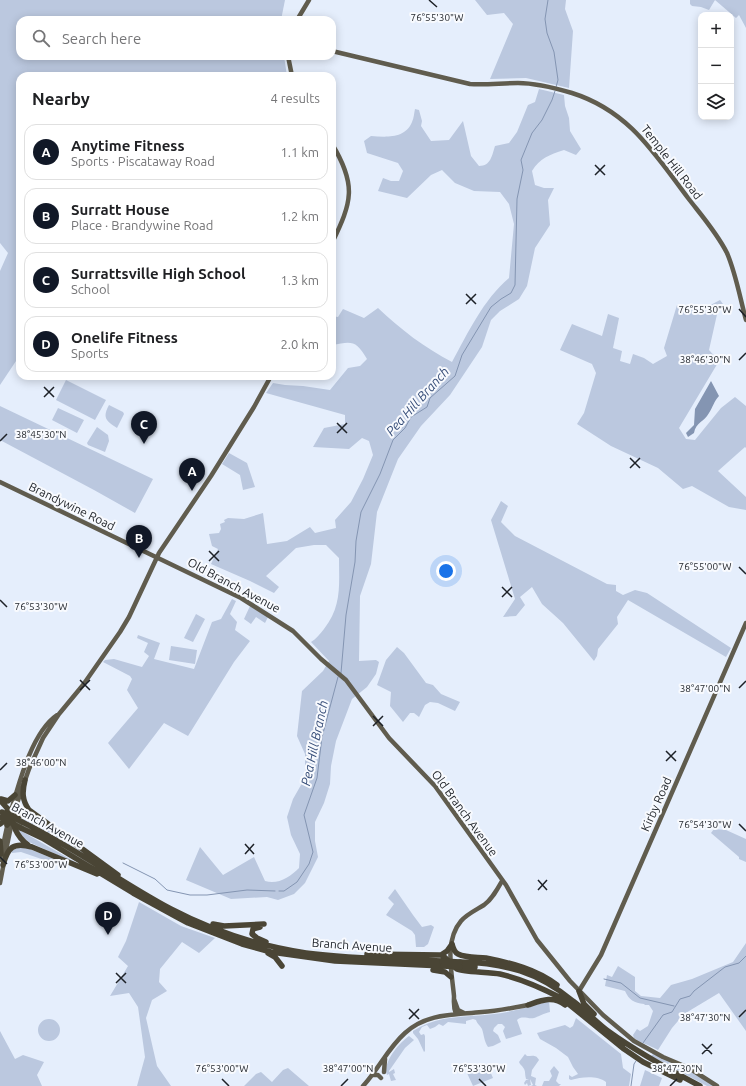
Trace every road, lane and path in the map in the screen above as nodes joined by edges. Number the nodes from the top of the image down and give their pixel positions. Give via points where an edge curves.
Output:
1 (309, 0) edge
2 (299, 16) edge
3 (336, 52) edge
4 (289, 60) edge
5 (291, 72) edge
6 (336, 151) edge
7 (336, 235) edge
8 (746, 320) edge
9 (269, 380) edge
10 (0, 482) edge
11 (157, 558) junction
12 (746, 623) edge
13 (59, 714) junction
14 (37, 749) junction
15 (25, 767) junction
16 (25, 780) junction
17 (16, 795) junction
18 (0, 800) edge
19 (1, 815) edge
20 (10, 818) junction
21 (43, 821) junction
22 (0, 824) edge
23 (21, 825) junction
24 (0, 841) edge
25 (32, 847) junction
26 (1, 860) edge
27 (0, 879) edge
28 (502, 881) junction
29 (497, 890) junction
30 (508, 890) junction
31 (133, 893) junction
32 (144, 893) junction
33 (190, 918) junction
34 (452, 944) junction
35 (252, 946) junction
36 (279, 948) junction
37 (298, 955) junction
38 (463, 956) junction
39 (441, 963) junction
40 (451, 964) junction
41 (460, 964) junction
42 (451, 977) junction
43 (579, 991) junction
44 (561, 998) junction
45 (528, 1005) joint
46 (456, 1010) junction
47 (586, 1012) junction
48 (627, 1043) junction
49 (385, 1057) junction
50 (636, 1057) junction
51 (384, 1072) dead end
52 (372, 1075) junction
53 (381, 1078) dead end
54 (363, 1086) edge
55 (691, 1086) edge
56 (700, 1086) edge
57 (717, 1086) edge

1 - 2 main road
3 - 8 main road, Temple Hill Road via 470,84 536,85 572,93 610,111 640,136 720,240 731,263
4 - 5 main road
6 - 7 main road via 345,168 350,192 346,214
9 - 11 main road via 207,483
10 - 11 main road, Brandywine Road
11 - 13 main road via 123,628
11 - 28 main road, Old Branch Avenue via 241,598 293,631 350,685 387,735 435,786
12 - 43 main road, Kirby Road via 601,955
13 - 14 main road
13 - 15 main road via 43,730
14 - 15 main road
14 - 16 main road
15 - 16 main road
15 - 17 main road
16 - 20 main road
16 - 21 highway via 22,790 24,802 29,810
17 - 18 highway via 8,801
17 - 20 main road
18 - 20 highway via 7,808
19 - 23 highway, Branch Avenue, bridge
20 - 21 highway via 28,815
20 - 22 highway
20 - 25 highway via 17,834
20 - 26 main road
20 - 26 main road
21 - 32 highway
23 - 31 highway, Branch Avenue
23 - 32 highway, Branch Avenue via 64,845
24 - 26 highway
25 - 26 highway via 22,844 13,847
25 - 31 highway
26 - 27 main road
28 - 29 main road
28 - 30 main road, Old Branch Avenue
29 - 30 main road via 504,887
29 - 34 main road via 488,902 460,922
30 - 43 main road, Old Branch Avenue via 536,940
31 - 35 highway, Branch Avenue via 188,923
32 - 33 highway, Branch Avenue
33 - 36 highway, Branch Avenue via 227,933
33 - 36 highway via 218,926 263,925 256,927 252,934
34 - 38 highway via 455,951
34 - 39 highway
34 - 40 main road
35 - 37 highway, Branch Avenue via 271,952
35 - 37 highway via 270,953 282,966 286,957
36 - 39 highway, Branch Avenue via 347,957
37 - 39 highway, Branch Avenue via 353,962
38 - 40 highway via 456,958
38 - 47 highway via 498,960 529,969 558,985
39 - 40 highway via 446,958
39 - 40 highway via 445,969
39 - 41 highway, Branch Avenue, bridge
39 - 42 highway
40 - 42 main road
40 - 44 highway via 462,971 513,977
41 - 44 highway, Branch Avenue via 516,974 536,982
41 - 47 highway, Branch Avenue via 483,963 526,973 551,985
42 - 46 main road
43 - 48 highway via 590,1011
43 - 57 main road, Old Branch Avenue via 634,1041 690,1068
44 - 50 highway, Branch Avenue
45 - 46 main road via 465,1013
45 - 50 highway via 549,999 562,1002 601,1035
46 - 49 main road via 446,1015 435,1016 413,1027
47 - 48 highway, Branch Avenue
48 - 56 highway, Branch Avenue via 662,1066
49 - 51 main road
49 - 52 main road
50 - 55 highway, Branch Avenue
52 - 53 main road
52 - 54 main road

